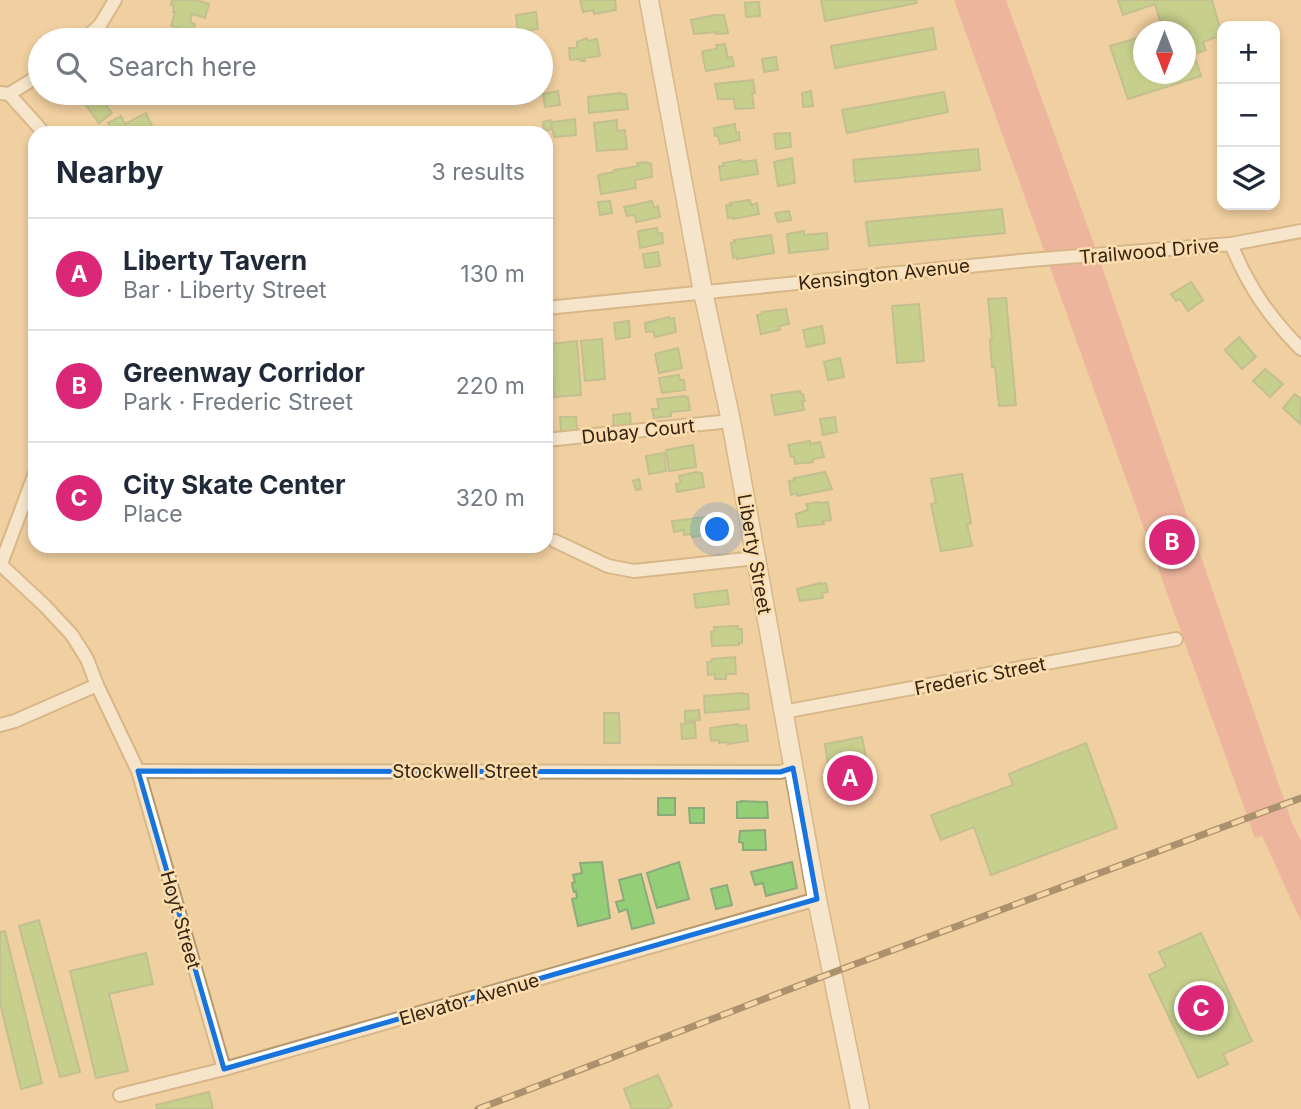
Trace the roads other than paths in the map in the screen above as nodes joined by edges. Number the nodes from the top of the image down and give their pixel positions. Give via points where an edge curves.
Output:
1 (115, 0) edge
2 (649, 0) edge
3 (97, 28) edge
4 (28, 81) edge
5 (4, 93) edge
6 (37, 126) edge
7 (1301, 231) edge
8 (1231, 244) junction
9 (1066, 258) joint
10 (703, 292) junction
11 (553, 307) edge
12 (1301, 349) edge
13 (731, 421) junction
14 (553, 439) edge
15 (28, 492) edge
16 (555, 541) dead end
17 (756, 558) junction
18 (1, 564) edge
19 (1176, 639) dead end
20 (97, 685) junction
21 (783, 712) junction
22 (0, 725) edge
23 (793, 768) junction
24 (138, 771) junction
25 (817, 898) junction
26 (225, 1069) junction
27 (120, 1095) dead end
28 (860, 1109) edge

1 - 3 street
2 - 10 street, Liberty Street
4 - 5 street
5 - 6 street
7 - 8 street
8 - 9 street, Trailwood Drive
8 - 12 street, Trailwood Drive via 1244,276 1277,325
9 - 10 street, Kensington Avenue
10 - 11 street, Kensington Avenue
10 - 13 street, Liberty Street
13 - 14 street, Dubay Court
13 - 17 street, Liberty Street
15 - 18 street
16 - 17 street via 608,566 634,571
17 - 21 street, Liberty Street
18 - 20 street, Hoyt Street via 72,635
19 - 21 street, Frederic Street
20 - 22 street
20 - 24 street, Hoyt Street
21 - 23 street, Liberty Street
23 - 24 street, Stockwell Street via 780,772
23 - 25 street, Liberty Street
24 - 26 street, Hoyt Street
25 - 26 street, Elevator Avenue
25 - 28 street, Liberty Street
26 - 27 street, Elevator Avenue

